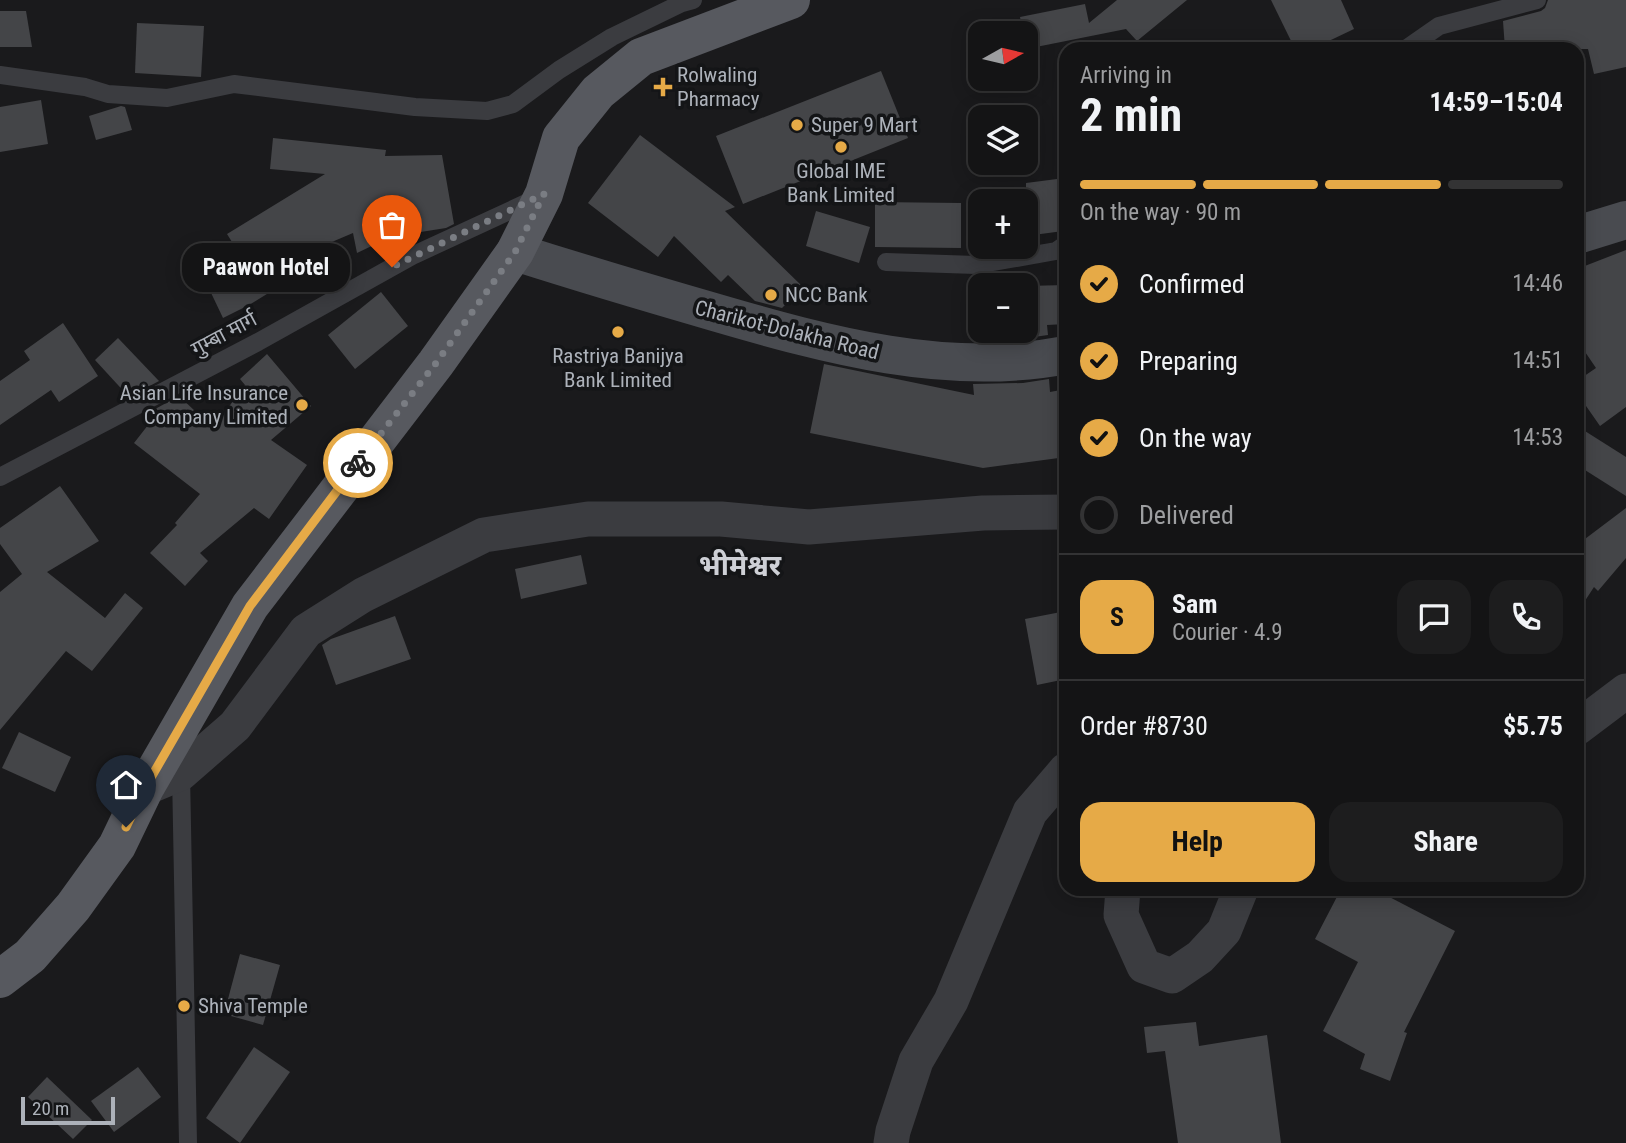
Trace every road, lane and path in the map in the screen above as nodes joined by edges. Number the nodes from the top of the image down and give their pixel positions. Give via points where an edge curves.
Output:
1 (693, 0) edge
2 (791, 0) edge
3 (1537, 0) edge
4 (1416, 42) edge
5 (0, 75) edge
6 (544, 194) junction
7 (1626, 220) edge
8 (1584, 233) edge
9 (1059, 249) edge
10 (515, 252) junction
11 (886, 262) dead end
12 (1059, 356) edge
13 (0, 477) edge
14 (1059, 512) edge
15 (1626, 691) edge
16 (1584, 723) edge
17 (181, 773) junction
18 (1059, 779) edge
19 (145, 788) junction
20 (1122, 896) edge
21 (1238, 896) edge
22 (0, 979) edge
23 (188, 1143) edge
24 (891, 1143) edge

1 - 5 lane via 612,37 513,104 487,111 415,107 234,84 167,98 108,94 85,86
2 - 6 main road via 641,57 598,92 561,138
3 - 4 lane via 1439,26
6 - 10 main road
6 - 13 lane, गुम्बा मार्ग via 414,255
7 - 8 main road
9 - 11 lane via 975,265
10 - 12 main road, Charikot-Dolakha Road via 738,319 891,355 984,363
10 - 19 main road via 250,606
14 - 17 street via 983,513 808,527 722,519 588,519 484,535 363,596 306,631 235,726
15 - 16 street
17 - 19 street
17 - 23 lane
18 - 24 street via 1030,812 951,1001 916,1061
19 - 22 main road via 117,846 73,907 30,956
20 - 21 street via 1121,915 1144,966 1172,976 1224,932

